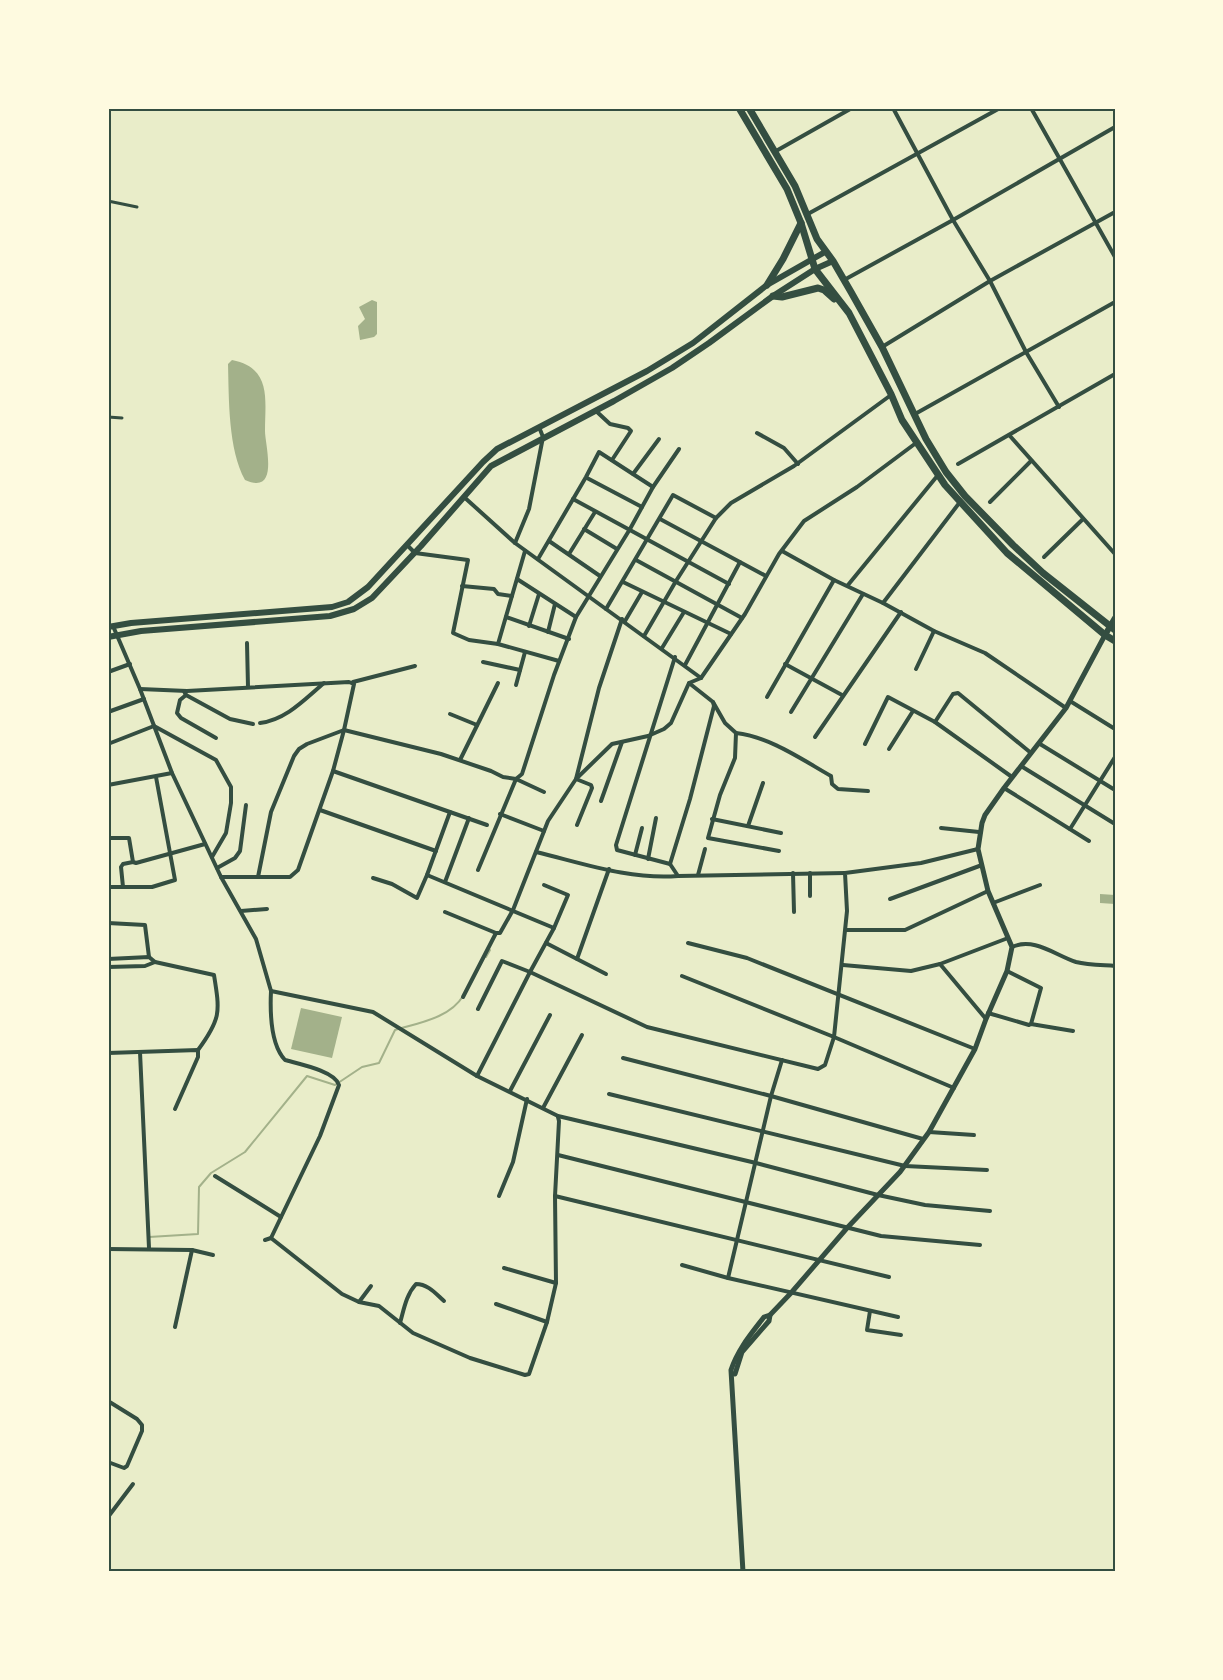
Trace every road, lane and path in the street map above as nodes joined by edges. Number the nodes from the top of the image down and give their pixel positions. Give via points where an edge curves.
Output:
1 (738, 108) edge
2 (749, 108) edge
3 (852, 108) edge
4 (893, 108) edge
5 (1000, 108) edge
6 (1031, 108) edge
7 (1115, 127) edge
8 (776, 151) junction
9 (918, 154) junction
10 (1059, 159) junction
11 (108, 201) edge
12 (137, 207) dead end
13 (1115, 212) edge
14 (806, 215) junction
15 (953, 220) junction
16 (801, 223) junction
17 (1096, 223) junction
18 (825, 252) junction
19 (1115, 257) edge
20 (811, 259) junction
21 (833, 261) junction
22 (814, 269) junction
23 (843, 280) junction
24 (990, 281) junction
25 (767, 285) junction
26 (773, 296) junction
27 (1115, 302) edge
28 (849, 313) junction
29 (882, 347) junction
30 (1026, 352) junction
31 (1115, 374) edge
32 (891, 394) junction
33 (1059, 407) junction
34 (596, 410) junction
35 (915, 415) junction
36 (108, 417) edge
37 (122, 417) dead end
38 (539, 427) junction
39 (757, 433) dead end
40 (1009, 436) junction
41 (543, 437) junction
42 (659, 439) dead end
43 (916, 443) junction
44 (679, 449) dead end
45 (612, 460) junction
46 (1031, 461) junction
47 (798, 464) junction
48 (958, 464) dead end
49 (633, 474) junction
50 (938, 476) junction
51 (586, 477) junction
52 (653, 487) junction
53 (464, 497) junction
54 (573, 499) junction
55 (990, 501) dead end
56 (960, 502) junction
57 (642, 507) junction
58 (595, 512) junction
59 (716, 518) junction
60 (660, 519) junction
61 (1083, 519) junction
62 (584, 529) junction
63 (630, 529) junction
64 (648, 540) junction
65 (549, 541) junction
66 (701, 542) junction
67 (515, 543) junction
68 (407, 545) junction
69 (617, 549) junction
70 (525, 550) junction
71 (782, 551) junction
72 (415, 553) junction
73 (569, 554) junction
74 (1115, 554) edge
75 (1044, 557) dead end
76 (538, 559) junction
77 (636, 560) junction
78 (740, 562) junction
79 (688, 563) junction
80 (600, 576) junction
81 (766, 576) junction
82 (517, 579) junction
83 (834, 580) junction
84 (676, 581) junction
85 (623, 582) junction
86 (729, 584) junction
87 (848, 585) junction
88 (462, 586) junction
89 (642, 592) junction
90 (539, 594) junction
91 (862, 594) junction
92 (512, 596) junction
93 (588, 596) junction
94 (664, 602) junction
95 (883, 603) junction
96 (555, 604) junction
97 (717, 604) junction
98 (606, 609) junction
99 (684, 612) junction
100 (901, 612) junction
101 (506, 617) junction
102 (576, 617) junction
103 (742, 618) junction
104 (1115, 618) edge
105 (624, 620) junction
106 (706, 622) junction
107 (110, 626) edge
108 (529, 626) junction
109 (1112, 628) edge
110 (934, 631) junction
111 (548, 632) junction
112 (117, 634) junction
113 (731, 634) junction
114 (1105, 635) junction
115 (644, 636) junction
116 (108, 637) edge
117 (569, 639) junction
118 (1115, 641) edge
119 (248, 643) dead end
120 (498, 644) junction
121 (662, 648) junction
122 (525, 652) junction
123 (675, 657) junction
124 (559, 661) junction
125 (483, 662) dead end
126 (129, 664) junction
127 (785, 664) junction
128 (685, 665) junction
129 (416, 666) dead end
130 (916, 669) dead end
131 (520, 670) junction
132 (108, 672) edge
133 (701, 678) junction
134 (810, 678) junction
135 (352, 682) junction
136 (324, 683) junction
137 (498, 683) dead end
138 (689, 683) junction
139 (516, 686) dead end
140 (248, 687) junction
141 (140, 689) junction
142 (185, 693) junction
143 (843, 695) junction
144 (767, 697) dead end
145 (144, 699) junction
146 (1070, 701) junction
147 (713, 702) junction
148 (1066, 708) junction
149 (913, 711) junction
150 (108, 712) edge
151 (790, 712) dead end
152 (450, 714) dead end
153 (935, 722) junction
154 (260, 723) dead end
155 (253, 724) dead end
156 (477, 725) junction
157 (154, 726) junction
158 (1115, 729) edge
159 (344, 730) junction
160 (735, 733) junction
161 (648, 736) junction
162 (815, 737) dead end
163 (216, 738) dead end
164 (622, 742) junction
165 (108, 744) edge
166 (865, 744) dead end
167 (1040, 744) junction
168 (889, 749) dead end
169 (1032, 753) junction
170 (1115, 757) edge
171 (460, 760) junction
172 (1021, 766) junction
173 (333, 771) junction
174 (172, 773) junction
175 (156, 777) junction
176 (1012, 777) junction
177 (516, 779) junction
178 (576, 779) junction
179 (1101, 781) junction
180 (763, 783) dead end
181 (108, 785) edge
182 (1004, 788) junction
183 (1115, 790) edge
184 (868, 791) dead end
185 (544, 792) dead end
186 (601, 801) dead end
187 (246, 805) dead end
188 (1085, 806) junction
189 (320, 810) junction
190 (450, 812) dead end
191 (500, 814) junction
192 (469, 818) dead end
193 (657, 818) dead end
194 (712, 819) junction
195 (1115, 824) edge
196 (486, 825) dead end
197 (577, 825) dead end
198 (748, 826) junction
199 (642, 828) dead end
200 (941, 828) dead end
201 (1070, 830) junction
202 (544, 831) junction
203 (979, 832) junction
204 (781, 833) dead end
205 (108, 838) edge
206 (1089, 841) dead end
207 (205, 844) junction
208 (705, 849) dead end
209 (978, 849) junction
210 (436, 851) junction
211 (779, 851) dead end
212 (536, 852) junction
213 (171, 855) junction
214 (635, 855) junction
215 (212, 857) junction
216 (648, 859) junction
217 (133, 862) junction
218 (670, 864) junction
219 (982, 865) junction
220 (217, 868) junction
221 (609, 869) junction
222 (478, 870) dead end
223 (793, 873) junction
224 (810, 873) junction
225 (845, 873) junction
226 (428, 875) junction
227 (698, 875) junction
228 (678, 876) junction
229 (221, 877) junction
230 (258, 877) junction
231 (373, 878) dead end
232 (445, 882) junction
233 (544, 885) dead end
234 (1040, 885) dead end
235 (123, 886) junction
236 (108, 887) edge
237 (988, 891) junction
238 (810, 896) dead end
239 (890, 899) dead end
240 (993, 903) junction
241 (267, 909) dead end
242 (513, 910) junction
243 (240, 911) junction
244 (445, 912) dead end
245 (794, 912) dead end
246 (108, 922) edge
247 (554, 928) junction
248 (846, 930) junction
249 (496, 933) junction
250 (1008, 938) junction
251 (546, 943) junction
252 (688, 943) dead end
253 (1012, 947) junction
254 (149, 957) junction
255 (108, 959) edge
256 (577, 959) junction
257 (155, 962) junction
258 (940, 964) junction
259 (843, 965) junction
260 (1115, 966) edge
261 (108, 967) edge
262 (1007, 971) junction
263 (530, 972) junction
264 (606, 974) dead end
265 (682, 976) dead end
266 (271, 991) junction
267 (840, 995) junction
268 (463, 997) dead end
269 (478, 1009) dead end
270 (550, 1015) dead end
271 (987, 1016) junction
272 (1031, 1024) junction
273 (1073, 1031) dead end
274 (582, 1035) dead end
275 (834, 1037) junction
276 (975, 1049) junction
277 (198, 1050) junction
278 (140, 1052) junction
279 (108, 1053) edge
280 (623, 1058) dead end
281 (782, 1060) junction
282 (477, 1076) junction
283 (954, 1088) junction
284 (510, 1091) junction
285 (609, 1094) dead end
286 (771, 1096) junction
287 (527, 1100) junction
288 (543, 1108) junction
289 (175, 1109) dead end
290 (558, 1116) junction
291 (764, 1131) junction
292 (929, 1132) junction
293 (974, 1134) dead end
294 (923, 1139) junction
295 (558, 1155) junction
296 (756, 1163) junction
297 (905, 1166) junction
298 (987, 1170) dead end
299 (215, 1176) dead end
300 (878, 1195) junction
301 (499, 1196) dead end
302 (555, 1196) junction
303 (745, 1202) junction
304 (990, 1211) dead end
305 (281, 1217) junction
306 (847, 1228) junction
307 (271, 1238) junction
308 (265, 1240) dead end
309 (736, 1241) junction
310 (980, 1245) dead end
311 (149, 1248) junction
312 (108, 1249) edge
313 (192, 1250) junction
314 (213, 1255) dead end
315 (818, 1261) junction
316 (682, 1265) dead end
317 (504, 1268) dead end
318 (889, 1277) dead end
319 (728, 1278) junction
320 (556, 1283) junction
321 (371, 1286) dead end
322 (790, 1293) junction
323 (359, 1302) junction
324 (444, 1302) dead end
325 (496, 1304) dead end
326 (870, 1311) junction
327 (898, 1317) dead end
328 (546, 1322) junction
329 (400, 1323) junction
330 (175, 1327) dead end
331 (901, 1335) dead end
332 (108, 1401) edge
333 (108, 1462) edge
334 (133, 1484) dead end
335 (108, 1517) edge
336 (745, 1572) edge

1 - 16 main road via 787,189
2 - 8 main road
3 - 8 street
4 - 9 street
5 - 9 street
6 - 10 street
7 - 10 street
8 - 14 main road
9 - 14 street
9 - 15 street
10 - 15 street
10 - 17 street
11 - 12 street
13 - 17 street
14 - 18 main road
15 - 23 street
15 - 24 street
16 - 20 main road
16 - 25 main road
17 - 19 street
17 - 24 street
18 - 20 main road
18 - 21 main road
20 - 22 main road
20 - 25 main road
21 - 22 main road
21 - 23 main road
22 - 26 main road
22 - 28 main road
23 - 29 main road
24 - 29 street
24 - 30 street
25 - 38 main road via 693,343
26 - 28 main road via 818,288
26 - 34 main road via 684,361
27 - 30 street
28 - 32 main road
29 - 35 main road
30 - 33 street
30 - 35 street
31 - 33 street
32 - 43 main road
32 - 47 street
33 - 40 street
34 - 41 main road
34 - 45 street via 610,424 630,431
35 - 109 main road via 946,472 965,496 1036,566
36 - 37 street
38 - 41 street
38 - 68 main road via 483,462
39 - 47 street via 784,448
40 - 46 street
40 - 48 street
41 - 53 main road via 491,466
41 - 67 street via 529,509
42 - 49 street
43 - 50 main road
43 - 71 street via 857,488 804,521
44 - 52 street
45 - 49 street
45 - 51 street via 599,452
46 - 55 street
46 - 61 street
47 - 59 street via 731,503
49 - 52 street
50 - 56 main road
50 - 87 street
51 - 54 street
51 - 57 street
52 - 57 street
53 - 67 street
53 - 72 main road
54 - 58 street
54 - 65 street
56 - 95 street
56 - 114 main road via 1006,553
57 - 63 street
58 - 62 street
58 - 63 street
59 - 60 street via 673,495
59 - 66 street
60 - 64 street
60 - 66 street
61 - 74 street
61 - 75 street
62 - 69 street
62 - 73 street
63 - 64 street
63 - 69 street
64 - 77 street
64 - 79 street
65 - 73 street
65 - 76 street
66 - 78 street
66 - 79 street
67 - 70 street
68 - 72 street
68 - 107 main road via 368,587 339,605
69 - 80 street
70 - 76 street
70 - 82 street
71 - 81 street
71 - 83 street
72 - 88 street via 468,560
72 - 112 main road via 372,598 338,615
73 - 80 street
76 - 93 street
77 - 84 street
77 - 85 street
78 - 81 street
78 - 86 street
79 - 84 street
79 - 86 street
80 - 93 street
81 - 103 street
82 - 90 street
82 - 92 street
83 - 87 street
83 - 127 street
84 - 94 street
84 - 97 street
85 - 89 street
85 - 98 street
86 - 97 street
87 - 91 street
88 - 92 street via 494,589 498,594
88 - 120 street via 453,633 469,640
89 - 94 street
89 - 105 street
90 - 96 street
90 - 108 street
91 - 95 street
91 - 134 street
92 - 101 street
93 - 98 street
93 - 102 street
94 - 99 street
94 - 115 street
95 - 100 street
96 - 102 street
96 - 111 street
97 - 103 street
97 - 106 street
98 - 105 street
99 - 106 street
99 - 121 street
100 - 110 street
100 - 143 street
101 - 108 street
101 - 120 street
102 - 117 street
103 - 113 street
104 - 109 main road
105 - 115 street
105 - 178 street via 600,688
106 - 113 street
106 - 128 street
107 - 112 street
108 - 111 street
109 - 114 main road
110 - 130 street
110 - 148 street via 985,653
111 - 117 street
112 - 116 main road
112 - 126 street
113 - 133 street
114 - 118 main road
114 - 146 street
115 - 121 street
117 - 124 street
119 - 140 street
120 - 122 street
121 - 123 street
122 - 124 street
122 - 131 street
123 - 128 street
123 - 161 street
124 - 177 street via 522,774
125 - 131 street
126 - 132 street
126 - 141 street
127 - 134 street
127 - 144 street
128 - 133 street
129 - 135 street
131 - 139 street
133 - 138 street
134 - 143 street
134 - 151 street
135 - 136 street
135 - 159 street via 355,687
136 - 140 street
136 - 154 street via 284,716
137 - 156 street
138 - 147 street
138 - 161 street via 671,723
140 - 142 street
141 - 142 street
141 - 145 street
142 - 155 street via 230,719
142 - 163 street via 177,713
143 - 162 street
145 - 150 street
145 - 157 street
146 - 148 street
146 - 158 street
147 - 160 street
147 - 218 street
148 - 167 street
149 - 153 street
149 - 166 street via 888,697
149 - 168 street
152 - 156 street
153 - 169 street via 953,694 958,693
153 - 176 street
156 - 171 street
157 - 165 street
157 - 174 street
157 - 215 street via 216,760 231,787 226,833
159 - 171 street
159 - 173 street
159 - 230 street via 307,744 294,756 271,812
160 - 184 street via 766,740 831,776 838,789
160 - 194 street via 735,758
161 - 164 street
161 - 214 street via 616,845 618,851
164 - 178 street via 612,744
164 - 186 street
167 - 169 street
167 - 179 street
169 - 172 street
170 - 179 street
171 - 177 street
172 - 176 street
172 - 188 street
173 - 189 street
173 - 196 street
174 - 175 street
174 - 207 street
175 - 181 street
175 - 213 street
176 - 182 street
177 - 185 street
177 - 191 street
178 - 197 street via 592,788
178 - 202 street
179 - 183 street
179 - 188 street
180 - 198 street
182 - 201 street
182 - 203 street via 985,815
187 - 220 street via 240,851
188 - 195 street
188 - 201 street
189 - 210 street
189 - 230 street via 298,870 290,877
190 - 210 street
191 - 202 street
191 - 222 street
192 - 232 street
193 - 216 street
194 - 198 street
194 - 211 street via 708,838
198 - 204 street
199 - 214 street
200 - 203 street
201 - 206 street
202 - 212 street
203 - 209 street
205 - 217 street via 129,838
207 - 213 street
207 - 215 street
208 - 227 street
209 - 219 street
209 - 225 street via 921,863
210 - 226 street
212 - 221 street
212 - 242 street
213 - 217 street
213 - 235 street via 175,880 152,887
214 - 216 street
215 - 220 street
216 - 218 street
217 - 235 street via 121,867
218 - 228 street
219 - 237 street
219 - 239 street
220 - 229 street
221 - 228 street via 658,877
221 - 256 street
223 - 224 street
223 - 227 street
223 - 245 street
224 - 225 street
224 - 238 street
225 - 248 street
226 - 231 street via 417,898
226 - 232 street
227 - 228 street
229 - 230 street
229 - 243 street
232 - 242 street
233 - 247 street via 568,895
234 - 240 street
235 - 236 street
237 - 240 street
237 - 248 street via 905,930
240 - 250 street
241 - 243 street
242 - 247 street
242 - 249 street via 500,933
243 - 266 street via 256,939
244 - 249 street
246 - 254 street via 146,925
247 - 251 street
248 - 259 street
249 - 268 street
250 - 253 street
250 - 258 street
251 - 256 street
251 - 263 street
252 - 267 street via 747,958
253 - 260 street via 1037,944 1078,962
253 - 262 street
254 - 255 street
254 - 257 street
256 - 264 street
257 - 261 street
257 - 277 street via 214,975 218,1018
258 - 259 street via 911,971
258 - 271 street
259 - 267 street
262 - 271 street
262 - 272 street via 1041,988
263 - 269 street via 502,961
263 - 281 street via 647,1027
263 - 282 street
265 - 275 street
266 - 282 street via 373,1012
266 - 305 street via 270,1011 280,1055 332,1075 339,1085 320,1136
267 - 275 street
267 - 276 street
270 - 284 street
271 - 272 street
271 - 276 street
272 - 273 street
274 - 288 street
275 - 281 street via 822,1068
275 - 283 street
276 - 283 street
277 - 278 street
277 - 289 street
278 - 279 street
278 - 311 street
280 - 286 street
281 - 286 street
282 - 284 street
283 - 292 street
284 - 287 street
285 - 291 street
286 - 291 street
286 - 294 street
287 - 288 street
287 - 301 street via 513,1162
288 - 290 street
290 - 295 street
290 - 296 street
291 - 296 street
291 - 297 street
292 - 293 street
292 - 294 street
294 - 297 street
295 - 302 street
295 - 303 street
296 - 300 street
296 - 303 street
297 - 298 street
297 - 300 street
299 - 305 street
300 - 304 street via 926,1205
300 - 306 street
302 - 309 street
302 - 320 street
303 - 306 street
303 - 309 street
305 - 307 street
306 - 310 street via 905,1240
306 - 315 street
307 - 308 street
307 - 323 street via 342,1294
309 - 315 street
309 - 319 street
311 - 312 street
311 - 313 street
313 - 314 street
313 - 330 street
315 - 318 street
315 - 322 street
316 - 319 street
317 - 320 street
319 - 322 street
320 - 328 street
321 - 323 street
322 - 326 street
322 - 336 street via 742,1352 735,1370
323 - 329 street via 379,1306
324 - 329 street via 416,1284
325 - 328 street
326 - 327 street
326 - 331 street via 867,1330
328 - 329 street via 531,1370 525,1375 470,1358
332 - 333 street via 137,1419 142,1431 127,1466
334 - 335 street

